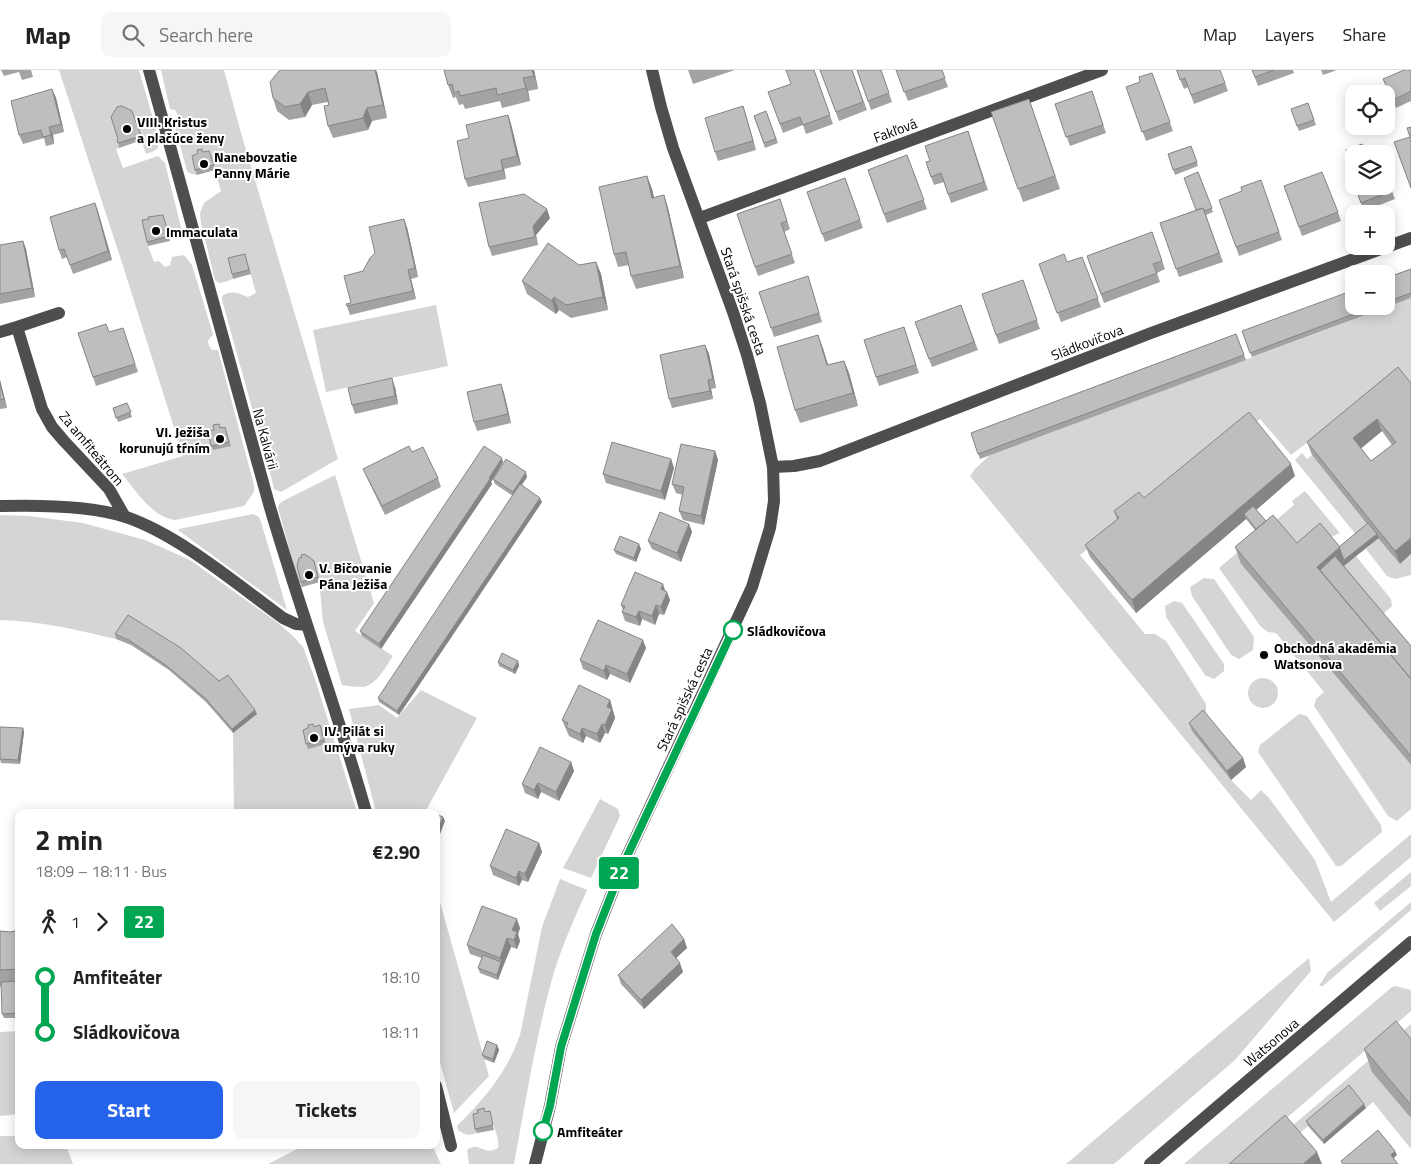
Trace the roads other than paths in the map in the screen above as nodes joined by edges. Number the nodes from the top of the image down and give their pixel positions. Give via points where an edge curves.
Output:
1 (149, 70) edge
2 (652, 70) edge
3 (1102, 70) edge
4 (700, 218) junction
5 (1411, 238) edge
6 (59, 313) dead end
7 (17, 327) junction
8 (0, 332) edge
9 (774, 467) junction
10 (0, 506) edge
11 (125, 517) junction
12 (307, 625) junction
13 (365, 809) edge
14 (1411, 942) edge
15 (440, 1104) edge
16 (440, 1114) edge
17 (445, 1127) junction
18 (451, 1146) dead end
19 (535, 1164) edge
20 (1150, 1164) edge

1 - 12 street, Na Kalvárii via 260,476
2 - 4 street, Stará spišská cesta via 673,148
3 - 4 street, Fakľová
4 - 9 street, Stará spišská cesta via 747,355
5 - 9 street, Sládkovičova via 1152,333 820,461
6 - 7 street
7 - 8 street
7 - 11 street, Za amfiteátrom via 42,409 52,426 109,489
9 - 19 street, Stará spišská cesta via 770,528 752,587 623,865 596,934 561,1047
10 - 11 street via 49,506
11 - 12 street via 160,532 283,618
12 - 13 street, Na Kalvárii
14 - 20 street, Watsonova
15 - 17 street
16 - 17 street
17 - 18 street

